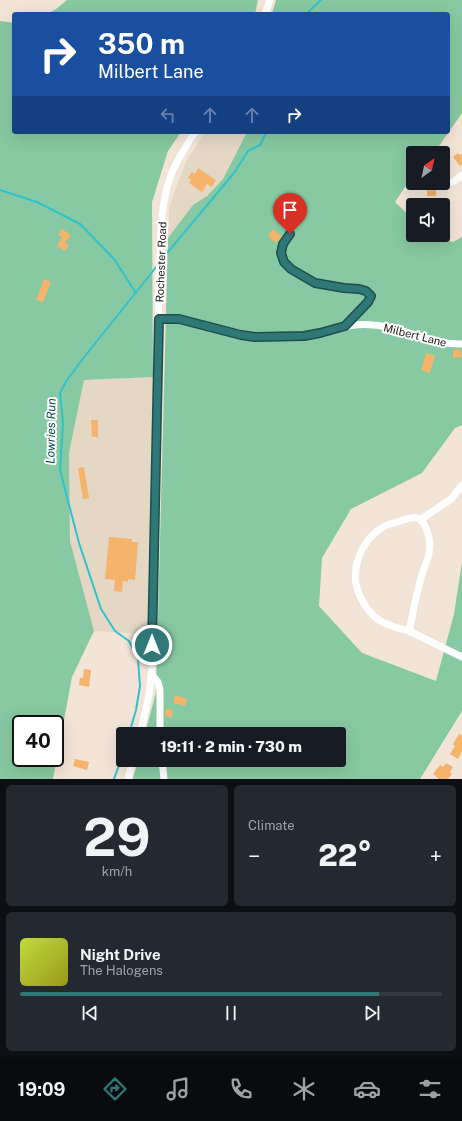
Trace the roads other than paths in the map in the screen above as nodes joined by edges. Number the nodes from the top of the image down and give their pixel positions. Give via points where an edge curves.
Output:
1 (270, 0) edge
2 (267, 12) edge
3 (194, 134) edge
4 (462, 175) edge
5 (453, 182) dead end
6 (290, 234) dead end
7 (159, 319) junction
8 (345, 326) junction
9 (462, 344) edge
10 (462, 485) edge
11 (420, 520) junction
12 (409, 631) junction
13 (462, 657) edge
14 (152, 675) junction
15 (142, 727) edge
16 (160, 727) edge
17 (131, 767) edge
18 (163, 767) edge
19 (128, 779) edge
20 (164, 779) edge

1 - 2 street
3 - 7 street, Rochester Road via 176,164 167,189 162,218
4 - 5 street
6 - 8 street via 283,244 281,253 284,262 291,269 315,283 359,289 371,296
7 - 8 street, Milbert Lane via 179,319 241,335 272,337 304,336
7 - 14 street, Rochester Road
8 - 9 street, Milbert Lane via 363,324 396,328 452,344
10 - 11 street via 451,499
11 - 12 street via 426,528 430,545
11 - 12 street via 413,517 384,526 367,542 357,560 356,589 365,606 375,618 388,626
12 - 13 street
14 - 15 street, Rochester Road
14 - 16 street via 160,690
17 - 19 street
18 - 20 street

